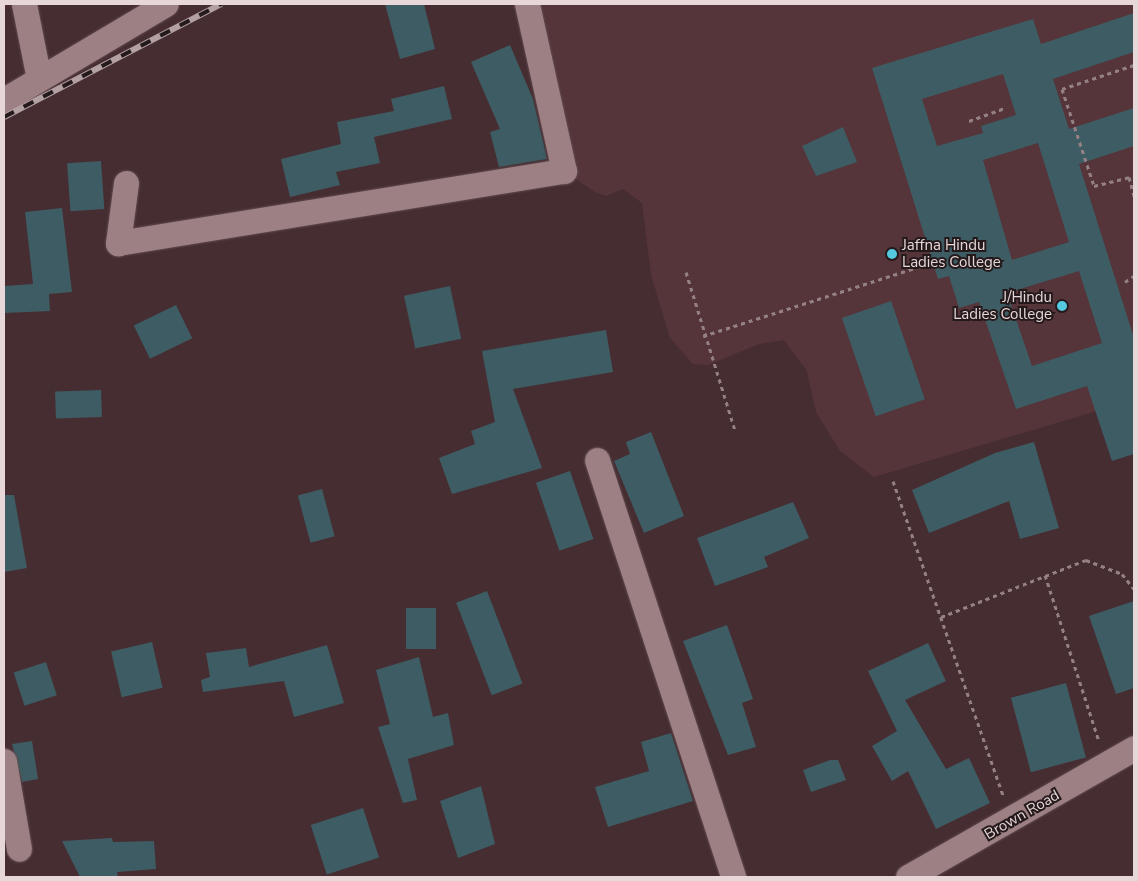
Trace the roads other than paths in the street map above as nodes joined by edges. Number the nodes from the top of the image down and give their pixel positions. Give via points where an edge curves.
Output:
1 (24, 4) edge
2 (166, 4) edge
3 (527, 4) edge
4 (40, 79) junction
5 (4, 100) edge
6 (126, 183) dead end
7 (597, 460) dead end
8 (1134, 748) edge
9 (4, 761) edge
10 (18, 849) dead end
11 (733, 877) edge
12 (908, 877) edge

1 - 4 street
2 - 4 street
3 - 6 street via 564,171 118,243
4 - 5 street
7 - 11 street
8 - 12 street, Brown Road via 1012,821
9 - 10 street

